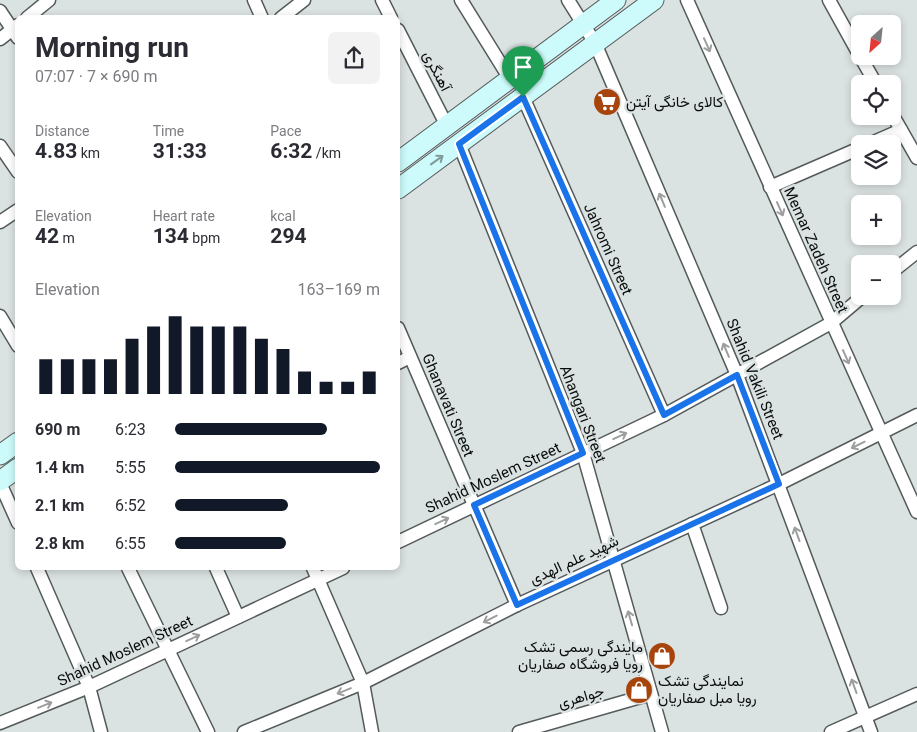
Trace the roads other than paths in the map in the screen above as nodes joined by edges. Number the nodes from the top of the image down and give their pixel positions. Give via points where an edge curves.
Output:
1 (49, 0) edge
2 (254, 0) edge
3 (304, 0) edge
4 (382, 0) edge
5 (461, 0) edge
6 (568, 0) edge
7 (616, 0) edge
8 (654, 0) edge
9 (687, 0) edge
10 (829, 0) edge
11 (0, 11) edge
12 (31, 15) edge
13 (261, 15) edge
14 (285, 15) edge
15 (390, 15) edge
16 (585, 24) junction
17 (15, 30) edge
18 (15, 32) edge
19 (400, 34) edge
20 (0, 39) edge
21 (851, 40) edge
22 (595, 43) junction
23 (510, 79) junction
24 (523, 97) junction
25 (898, 125) edge
26 (447, 126) junction
27 (901, 130) junction
28 (890, 135) edge
29 (459, 144) junction
30 (0, 146) edge
31 (851, 152) edge
32 (917, 158) edge
33 (400, 161) edge
34 (15, 168) edge
35 (770, 187) junction
36 (400, 188) edge
37 (15, 212) edge
38 (0, 222) edge
39 (917, 252) edge
40 (901, 265) edge
41 (852, 305) edge
42 (0, 316) edge
43 (831, 323) junction
44 (400, 333) edge
45 (15, 341) edge
46 (410, 357) junction
47 (400, 362) edge
48 (737, 375) junction
49 (664, 415) junction
50 (917, 415) edge
51 (881, 434) junction
52 (15, 444) edge
53 (583, 453) junction
54 (0, 455) edge
55 (15, 470) edge
56 (0, 482) edge
57 (779, 484) junction
58 (474, 505) junction
59 (917, 512) edge
60 (15, 516) edge
61 (692, 524) junction
62 (400, 541) edge
63 (613, 560) junction
64 (38, 570) edge
65 (129, 570) edge
66 (217, 570) edge
67 (332, 570) edge
68 (316, 573) edge
69 (517, 605) junction
70 (721, 608) dead end
71 (238, 617) junction
72 (168, 650) junction
73 (363, 683) junction
74 (89, 687) junction
75 (651, 694) junction
76 (917, 694) edge
77 (865, 717) junction
78 (0, 723) edge
79 (101, 732) edge
80 (208, 732) edge
81 (244, 732) edge
82 (372, 732) edge
83 (519, 732) edge
84 (662, 732) edge
85 (831, 732) edge
86 (871, 732) edge

1 - 12 street
2 - 13 street
3 - 14 street
4 - 15 street
5 - 23 street
6 - 16 street
7 - 16 main road
8 - 22 main road
9 -> 35 street, Memar Zadeh Street
10 - 21 street
11 - 17 street
16 - 22 street, Shahid Vakili Street
16 - 23 main road
18 - 20 street
19 - 26 street, آهنگری
22 - 24 main road
48 -> 22 street, Shahid Vakili Street
23 - 26 main road
24 - 29 main road
24 - 49 street, Jahromi Street
25 - 27 street
26 - 33 main road
27 - 28 street
27 - 32 street
36 -> 29 main road
29 - 53 street, Ahangari Street
30 - 34 street
31 - 35 street
35 -> 43 street, Memar Zadeh Street
37 - 38 street
39 - 40 street
41 - 43 street, Shahid Moslem Street
42 - 45 street
43 - 48 street, Shahid Moslem Street
43 -> 51 street, Memar Zadeh Street
44 - 46 street, Ghanavati Street
46 - 47 street
46 - 58 street, Ghanavati Street
48 - 49 street, Shahid Moslem Street
48 - 57 street, Shahid Vakili Street
53 -> 49 street, Shahid Moslem Street
50 - 51 street, شهید علم الهدی
51 -> 57 street, شهید علم الهدی
51 - 59 street, Memar Zadeh Street
52 - 54 main road
53 - 58 street, Shahid Moslem Street
53 - 63 street, Ahangari Street
55 - 56 main road
56 - 60 street
57 - 61 street, شهید علم الهدی
77 -> 57 street, Shahid Vakili Street
62 -> 58 street, Shahid Moslem Street
58 - 69 street, Ghanavati Street
61 - 63 street, شهید علم الهدی
61 - 70 street
63 - 69 street, شهید علم الهدی
75 -> 63 street, Ahangari Street
64 - 74 street
65 - 72 street
66 - 71 street
67 - 68 street, Shahid Moslem Street
68 - 71 street, Shahid Moslem Street
68 - 73 street
69 -> 73 street, شهید علم الهدی
72 -> 71 street, Shahid Moslem Street
72 - 74 street, Shahid Moslem Street
72 - 80 street
73 -> 81 street, شهید علم الهدی
73 - 82 street
78 -> 74 street, Shahid Moslem Street
74 - 79 street
75 - 83 street, جواهری
75 - 84 street, Ahangari Street
76 - 77 street
77 - 85 street
77 - 86 street, Shahid Vakili Street

